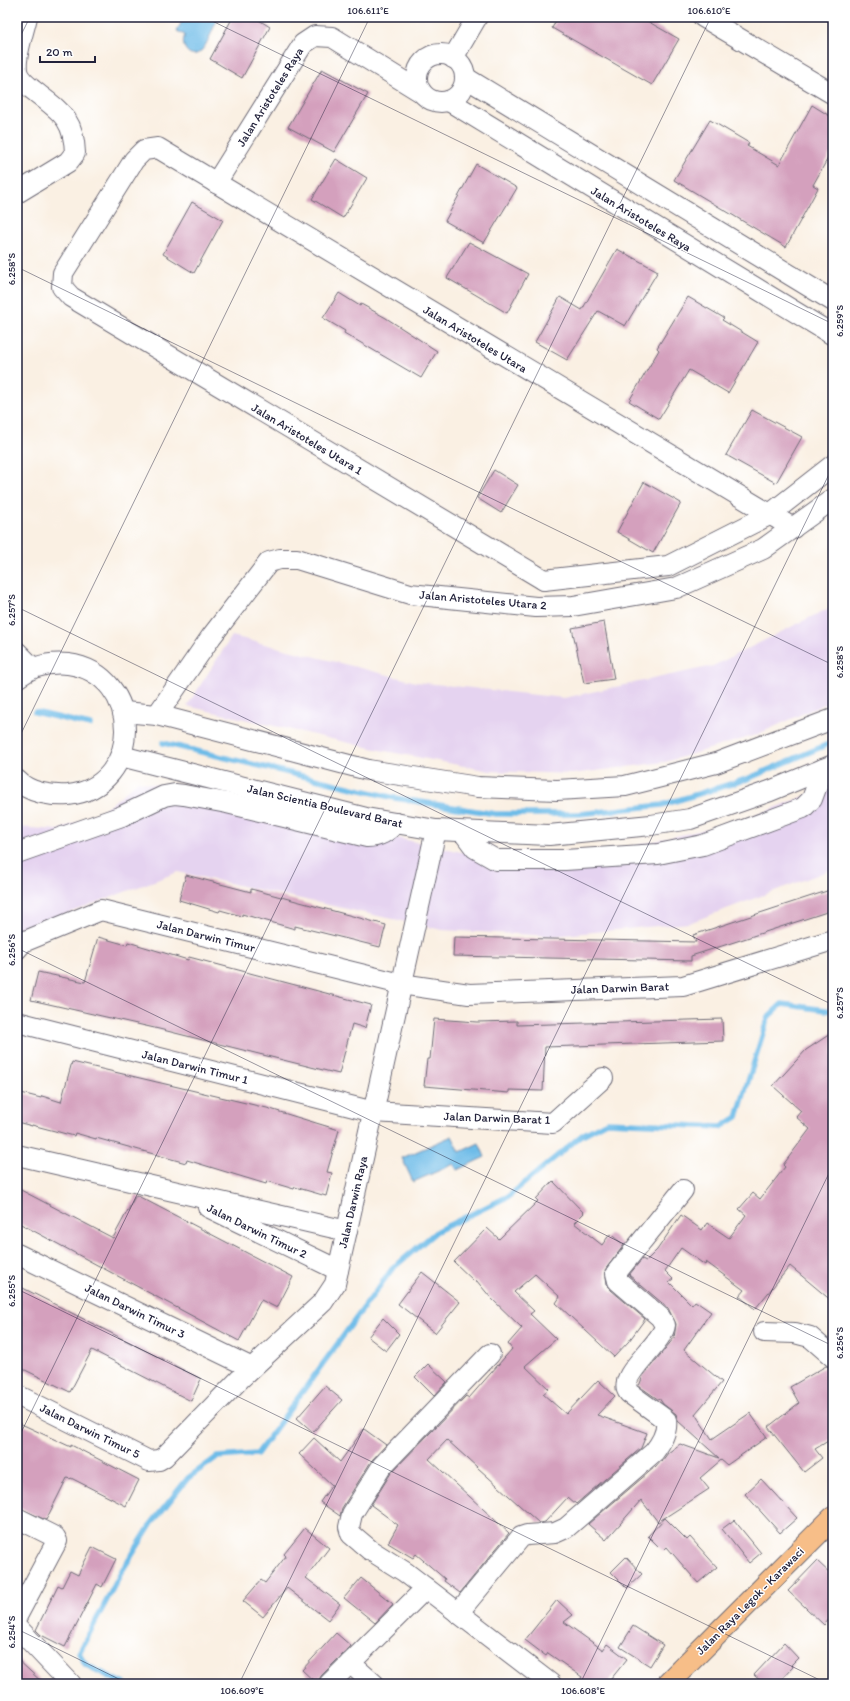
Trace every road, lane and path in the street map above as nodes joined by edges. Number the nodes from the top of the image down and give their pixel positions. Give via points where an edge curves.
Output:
1 (27, 17) edge
2 (477, 17) edge
3 (703, 17) edge
4 (453, 58) junction
5 (466, 78) junction
6 (421, 92) junction
7 (833, 94) edge
8 (449, 101) junction
9 (216, 183) junction
10 (17, 193) edge
11 (690, 214) junction
12 (674, 239) junction
13 (71, 297) joint
14 (833, 301) edge
15 (833, 335) edge
16 (833, 465) edge
17 (833, 499) edge
18 (769, 515) junction
19 (793, 528) junction
20 (544, 580) junction
21 (536, 606) junction
22 (17, 652) edge
23 (25, 673) edge
24 (124, 712) junction
25 (157, 715) junction
26 (833, 719) edge
27 (120, 756) junction
28 (829, 767) edge
29 (18, 783) edge
30 (396, 823) junction
31 (436, 830) junction
32 (463, 832) junction
33 (17, 853) edge
34 (833, 940) edge
35 (17, 949) edge
36 (401, 984) junction
37 (17, 1022) edge
38 (603, 1078) dead end
39 (374, 1112) junction
40 (17, 1155) edge
41 (683, 1190) dead end
42 (177, 1192) junction
43 (347, 1231) junction
44 (17, 1254) edge
45 (338, 1270) junction
46 (764, 1332) dead end
47 (490, 1354) dead end
48 (833, 1357) edge
49 (252, 1368) junction
50 (17, 1395) edge
51 (164, 1457) joint
52 (17, 1518) edge
53 (832, 1520) edge
54 (426, 1588) junction
55 (458, 1613) junction
56 (17, 1616) edge
57 (17, 1627) edge
58 (350, 1663) junction
59 (71, 1684) edge
60 (329, 1684) edge
61 (374, 1684) edge
62 (551, 1684) edge
63 (667, 1684) edge

1 - 10 street via 17,59 18,74 25,84 69,121 75,153 68,162
2 - 4 street
3 - 7 street
4 - 5 street via 460,63
4 - 6 street via 446,54 438,54 423,62 417,76
5 - 8 street via 461,92
5 - 11 street
6 - 8 street, Jalan Aristoteles Raya via 433,102
6 - 9 street, Jalan Aristoteles Raya via 332,37 315,36 303,44
8 - 12 street, Jalan Aristoteles Raya
9 - 13 street, Jalan Aristoteles Utara via 158,148 144,150 134,160 63,273 62,287
9 - 18 street, Jalan Aristoteles Utara
11 - 12 street
11 - 14 street
12 - 15 street, Jalan Aristoteles Raya
13 - 20 street, Jalan Aristoteles Utara 1
16 - 18 street, Jalan Aristoteles Utara 2
17 - 19 street, Jalan Aristoteles Utara 2
18 - 19 street, Jalan Aristoteles Utara
18 - 20 street, Jalan Aristoteles Utara 2 via 668,566
19 - 21 street, Jalan Aristoteles Utara 2 via 763,549 676,588 572,606
20 - 21 street
21 - 25 street, Jalan Aristoteles Utara 2 via 410,594 297,560 280,559 269,562 211,637
22 - 23 street
23 - 24 street via 55,663 78,666 98,676 114,692
24 - 25 street
24 - 27 street via 126,735
25 - 26 street via 368,770 478,787 557,790 625,786 716,763
27 - 29 street via 110,773 100,782 76,794 57,796 37,792
27 - 30 street, Jalan Scientia Boulevard Barat via 366,818
28 - 32 street, Jalan Scientia Boulevard Barat via 690,819 549,835
28 - 32 street via 812,799 803,808 703,845 658,854 565,860 496,860 475,848
30 - 31 street, Jalan Scientia Boulevard Barat
30 - 33 street via 380,836 367,837 227,803 175,794 164,796 122,816
31 - 32 street, Jalan Scientia Boulevard Barat
31 - 36 street, Jalan Darwin Raya
34 - 36 street, Jalan Darwin Barat via 683,986 468,994
35 - 36 street, Jalan Darwin Timur via 23,942 101,910
36 - 39 street, Jalan Darwin Raya
37 - 39 street, Jalan Darwin Timur 1
38 - 39 street, Jalan Darwin Barat 1 via 553,1123
39 - 43 street, Jalan Darwin Raya
40 - 42 street, Jalan Darwin Timur 2
41 - 55 street via 616,1273 618,1281 666,1325 662,1335 630,1374 626,1385 629,1393 666,1420 666,1429 660,1444 566,1528 555,1533 527,1534 521,1537
42 - 43 street, Jalan Darwin Timur 2
42 - 45 street, Jalan Darwin Timur 2
43 - 45 street, Jalan Darwin Raya
44 - 49 street, Jalan Darwin Timur 3
45 - 49 street, Jalan Darwin Raya via 335,1284 323,1302
46 - 48 street via 795,1333 810,1337
47 - 54 street via 382,1466 352,1514 349,1527 351,1534
49 - 51 street, Jalan Darwin Raya
50 - 51 street, Jalan Darwin Timur 5 via 149,1461
52 - 56 street via 55,1537 57,1541
53 - 63 main road, Jalan Raya Legok - Karawaci
54 - 55 street
54 - 58 street
55 - 62 street
57 - 59 street
58 - 60 street
58 - 61 street

